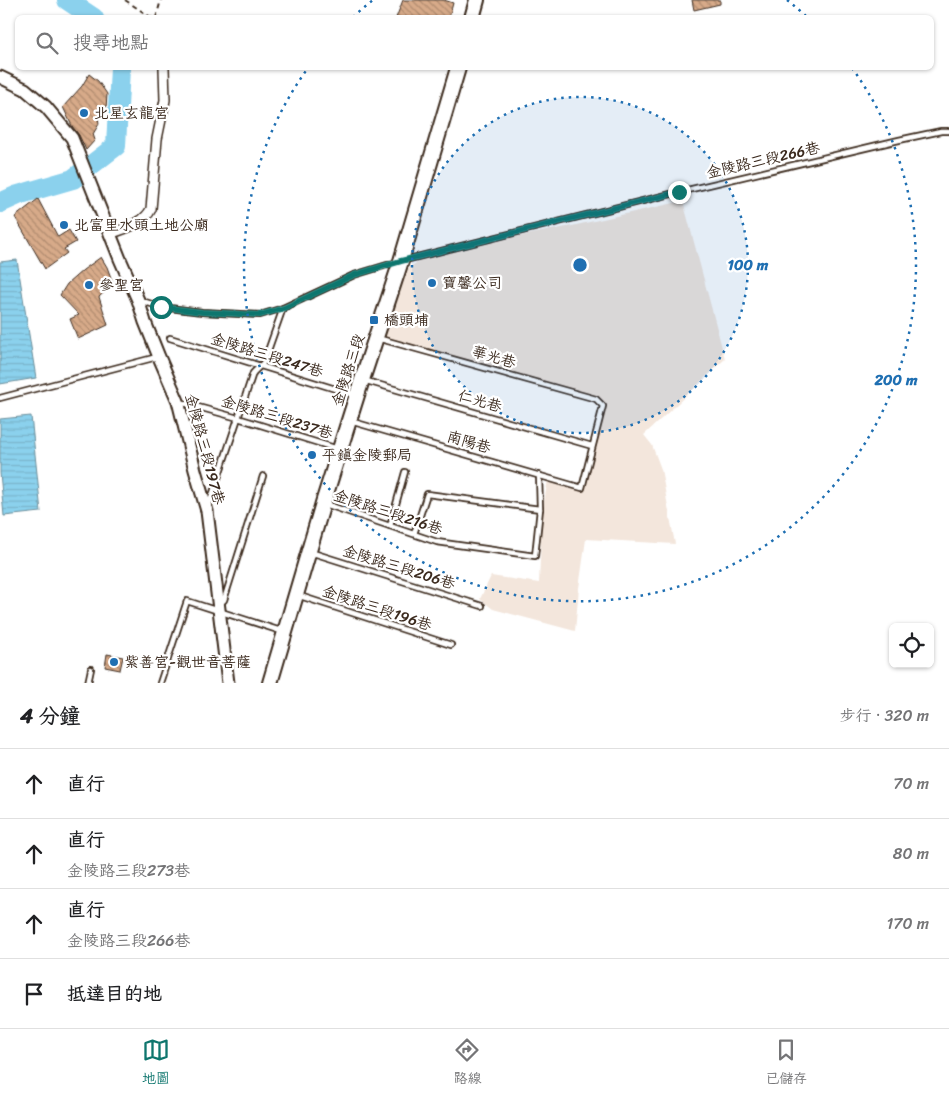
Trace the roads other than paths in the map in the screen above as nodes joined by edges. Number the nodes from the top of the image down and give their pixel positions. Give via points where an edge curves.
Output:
1 (477, 0) edge
2 (473, 15) edge
3 (164, 70) edge
4 (457, 70) edge
5 (0, 77) edge
6 (949, 131) edge
7 (110, 234) junction
8 (401, 261) junction
9 (138, 300) junction
10 (284, 308) junction
11 (376, 337) junction
12 (170, 338) dead end
13 (158, 357) junction
14 (259, 366) junction
15 (362, 380) junction
16 (357, 395) junction
17 (0, 398) edge
18 (178, 401) junction
19 (238, 418) junction
20 (349, 421) junction
21 (592, 446) junction
22 (340, 449) junction
23 (405, 472) dead end
24 (539, 475) junction
25 (264, 476) dead end
26 (323, 503) junction
27 (540, 509) junction
28 (207, 511) junction
29 (390, 526) junction
30 (414, 534) junction
31 (309, 552) junction
32 (296, 594) junction
33 (482, 606) dead end
34 (219, 609) junction
35 (286, 632) junction
36 (451, 645) dead end
37 (91, 669) dead end
38 (88, 683) edge
39 (160, 683) edge
40 (228, 683) edge
41 (270, 683) edge

1 - 2 main road
3 - 7 street via 165,100 156,139 151,209 143,220
4 - 8 main road, 金陵路三段
5 - 7 street, 金陵路三段197巷 via 25,89 46,107 72,138
6 - 8 lane, 金陵路三段266巷 via 679,192
7 - 9 street, 金陵路三段197巷
8 - 10 lane, 金陵路三段266巷 via 354,275
8 - 11 main road, 金陵路三段
9 - 10 lane, 金陵路三段266巷 via 161,307 202,312 260,315
9 - 13 street, 金陵路三段197巷
10 - 14 lane via 264,362
11 - 15 main road, 金陵路三段
11 - 21 lane, 華光巷 via 596,399 603,406
12 - 14 lane, 金陵路三段247巷
13 - 17 lane
13 - 18 street, 金陵路三段197巷
14 - 16 lane, 金陵路三段247巷
14 - 19 lane via 253,373
15 - 16 main road, 金陵路三段
15 - 21 lane, 仁光巷
16 - 20 main road, 金陵路三段
18 - 19 lane, 金陵路三段237巷
18 - 28 street, 金陵路三段197巷
19 - 22 lane, 金陵路三段237巷
19 - 28 lane
20 - 22 main road, 金陵路三段
20 - 24 lane, 南陽巷
21 - 24 lane, 南陽巷 via 582,488
22 - 26 main road, 金陵路三段
23 - 29 lane
24 - 27 lane
25 - 34 lane
26 - 29 lane, 金陵路三段216巷
26 - 31 main road, 金陵路三段
27 - 30 lane via 427,494
27 - 30 lane, 金陵路三段216巷 via 535,556 437,542
28 - 34 street, 金陵路三段197巷
29 - 30 lane, 金陵路三段216巷
31 - 32 main road, 金陵路三段
31 - 33 lane, 金陵路三段206巷
32 - 35 main road, 金陵路三段
32 - 36 lane, 金陵路三段196巷
34 - 35 lane
34 - 39 lane via 187,601
34 - 40 street, 金陵路三段197巷
35 - 41 main road, 金陵路三段
37 - 38 lane

